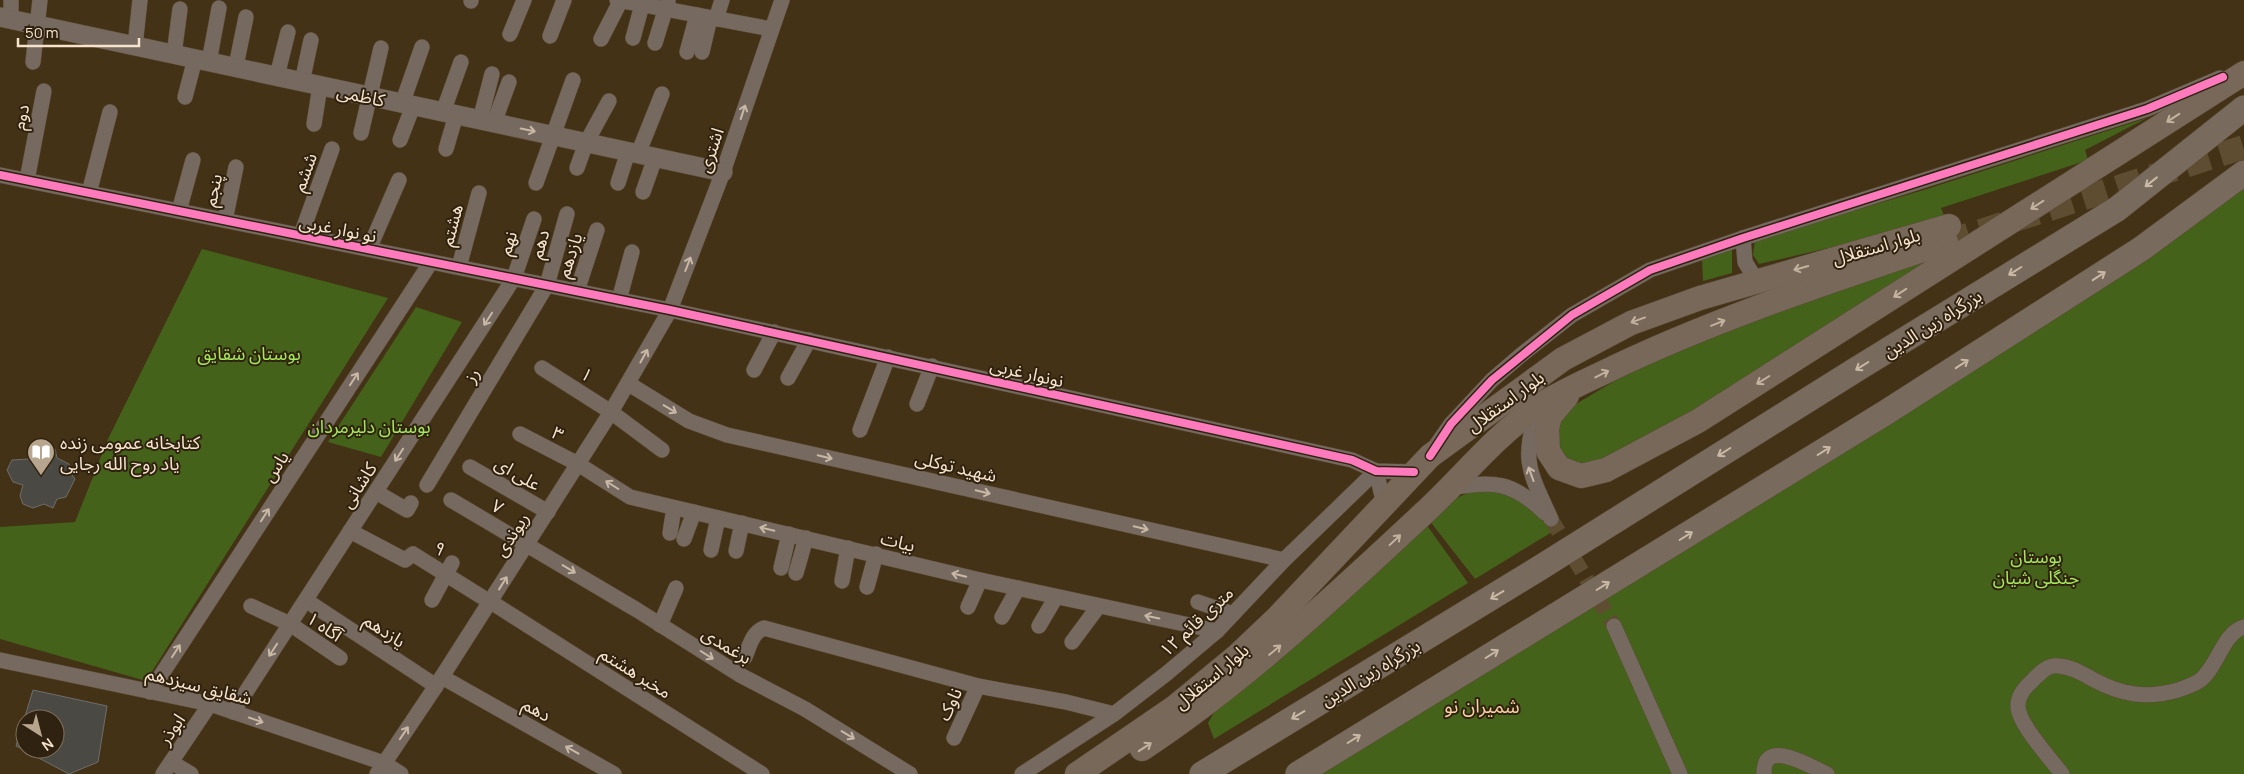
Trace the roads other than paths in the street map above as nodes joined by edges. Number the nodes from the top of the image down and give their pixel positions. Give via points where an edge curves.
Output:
1 (11, 0) edge
2 (40, 0) edge
3 (140, 0) edge
4 (524, 0) edge
5 (564, 0) edge
6 (619, 0) edge
7 (722, 0) edge
8 (782, 0) edge
9 (642, 5) junction
10 (667, 5) edge
11 (219, 8) dead end
12 (180, 9) dead end
13 (246, 17) dead end
14 (708, 17) junction
15 (6, 18) edge
16 (35, 24) junction
17 (771, 29) junction
18 (288, 32) dead end
19 (510, 34) dead end
20 (550, 36) dead end
21 (633, 38) dead end
22 (601, 39) dead end
23 (311, 40) dead end
24 (655, 43) dead end
25 (135, 46) junction
26 (381, 48) dead end
27 (422, 48) dead end
28 (687, 52) dead end
29 (702, 52) dead end
30 (174, 54) junction
31 (202, 60) junction
32 (33, 62) dead end
33 (461, 62) dead end
34 (236, 66) junction
35 (492, 74) dead end
36 (2234, 75) edge
37 (277, 76) junction
38 (573, 80) dead end
39 (509, 82) dead end
40 (311, 84) junction
41 (44, 91) dead end
42 (662, 94) dead end
43 (185, 97) dead end
44 (371, 97) junction
45 (608, 101) dead end
46 (408, 105) junction
47 (2244, 108) edge
48 (110, 112) dead end
49 (450, 114) junction
50 (487, 122) junction
51 (314, 124) dead end
52 (361, 133) dead end
53 (553, 136) junction
54 (400, 140) dead end
55 (586, 143) junction
56 (332, 149) dead end
57 (446, 149) dead end
58 (641, 155) junction
59 (193, 160) dead end
60 (236, 167) dead end
61 (577, 168) dead end
62 (723, 172) junction
63 (2244, 173) edge
64 (0, 175) edge
65 (27, 180) junction
66 (399, 180) dead end
67 (536, 183) dead end
68 (618, 183) dead end
69 (643, 192) dead end
70 (89, 193) junction
71 (479, 193) dead end
72 (179, 211) junction
73 (567, 214) dead end
74 (534, 219) dead end
75 (225, 220) junction
76 (597, 230) dead end
77 (301, 236) junction
78 (1743, 238) junction
79 (369, 249) junction
80 (632, 252) dead end
81 (431, 262) junction
82 (459, 267) junction
83 (514, 278) junction
84 (1756, 280) junction
85 (547, 285) junction
86 (577, 291) junction
87 (619, 300) junction
88 (670, 310) junction
89 (1662, 311) junction
90 (774, 332) junction
91 (809, 340) junction
92 (1672, 342) junction
93 (888, 357) junction
94 (932, 366) junction
95 (542, 368) dead end
96 (754, 370) dead end
97 (788, 378) dead end
98 (628, 384) junction
99 (1579, 386) junction
100 (917, 404) dead end
101 (1539, 406) junction
102 (611, 412) junction
103 (860, 430) dead end
104 (520, 434) dead end
105 (662, 450) dead end
106 (578, 464) junction
107 (1422, 464) junction
108 (470, 467) dead end
109 (1376, 472) junction
110 (427, 485) dead end
111 (1451, 488) junction
112 (376, 492) junction
113 (451, 500) dead end
114 (411, 503) dead end
115 (1384, 504) junction
116 (674, 508) junction
117 (548, 512) junction
118 (694, 512) junction
119 (718, 518) junction
120 (742, 523) junction
121 (350, 531) junction
122 (789, 534) junction
123 (806, 538) junction
124 (527, 544) junction
125 (848, 548) junction
126 (711, 550) dead end
127 (736, 551) dead end
128 (876, 554) junction
129 (1284, 560) junction
130 (449, 568) junction
131 (781, 568) dead end
132 (796, 573) dead end
133 (1317, 576) junction
134 (980, 580) junction
135 (842, 581) dead end
136 (867, 587) dead end
137 (676, 588) dead end
138 (1018, 588) junction
139 (1339, 593) junction
140 (1056, 597) junction
141 (486, 599) junction
142 (432, 600) dead end
143 (1198, 602) dead end
144 (312, 605) dead end
145 (251, 606) dead end
146 (1098, 606) junction
147 (968, 607) dead end
148 (1233, 614) junction
149 (1002, 617) dead end
150 (290, 624) junction
151 (660, 625) junction
152 (1039, 626) dead end
153 (1614, 626) tunnel mouth
154 (2244, 627) edge
155 (1217, 630) junction
156 (1072, 642) dead end
157 (745, 657) dead end
158 (340, 658) dead end
159 (0, 660) edge
160 (439, 681) junction
161 (978, 686) junction
162 (150, 692) junction
163 (210, 704) junction
164 (233, 712) junction
165 (1114, 714) junction
166 (954, 738) dead end
167 (167, 768) edge
168 (380, 769) edge
169 (191, 774) edge
170 (401, 774) edge
171 (614, 774) edge
172 (762, 774) edge
173 (910, 774) edge
174 (1022, 774) edge
175 (1077, 774) edge
176 (1104, 774) edge
177 (1202, 774) edge
178 (1298, 774) edge
179 (1680, 774) edge
180 (1764, 774) edge
181 (1827, 774) edge
182 (2062, 774) edge

1 - 15 street
2 - 16 street
3 - 25 street
4 - 19 street
5 - 20 street
6 - 9 street
6 - 22 street
7 - 14 street
8 - 17 street, اشتری
9 - 10 street
9 - 21 street
10 - 14 street
10 - 24 street
11 - 31 street
12 - 30 street
13 - 34 street
14 - 17 street
14 - 28 street
14 - 29 street
15 - 16 street, کاظمی
16 - 25 street, کاظمی
16 - 32 street
62 -> 17 street, اشتری
18 - 37 street
23 - 40 street
25 - 30 street, کاظمی
26 - 44 street
27 - 46 street
30 - 31 street, کاظمی
31 - 34 street, کاظمی
31 - 43 street
33 - 49 street
34 - 37 street, کاظمی
35 - 50 street
36 - 78 street via 2147,110
36 -> 99 main road via 1698,421 1606,470 1581,476 1559,468 1548,451 1547,428 1559,402
37 - 40 street, کاظمی
38 - 53 street
39 - 50 street
40 - 44 street, کاظمی
40 - 51 street
41 - 65 street, دوم
42 - 58 street
44 - 46 street, کاظمی
44 - 52 street
45 - 55 street
46 - 49 street, کاظمی
46 - 54 street
47 -> 177 highway, بزرگراه زین الدین via 2117,209
48 - 70 street
49 - 50 street, کاظمی
49 - 57 street
50 -> 53 street, کاظمی
53 - 55 street, کاظمی
53 - 67 street
55 - 58 street, کاظمی
55 - 61 street
56 - 77 street, ششم
58 - 62 street, کاظمی
58 - 68 street
58 - 69 street
59 - 72 street
60 - 75 street, پنجم
88 -> 62 street, اشتری
178 -> 63 highway via 1885,414 2141,249
64 - 65 street, نو نوار غربی
65 - 70 street, نو نوار غربی
66 - 79 street
70 - 72 street, نو نوار غربی
71 - 82 street, هشتم
72 - 75 street, نو نوار غربی
73 - 85 street, دهم
74 - 83 street, نهم
75 - 77 street, نو نوار غربی
76 - 86 street, یازدهم
77 - 79 street, نو نوار غربی
78 - 84 street via 1745,262
78 - 107 street via 1650,270 1572,315 1492,380 1451,424
79 - 81 street, نو نوار غربی
80 - 87 street
81 - 82 street, نو نوار غربی
162 -> 81 street, یاس
82 - 83 street, نو نوار غربی
83 - 85 street, نو نوار غربی
83 -> 112 street, کاشانی
84 - 89 main road, بلوار استقلال
92 -> 84 main road, بلوار استقلال via 1948,234
85 - 86 street, نو نوار غربی
85 - 110 street, رز
86 - 87 street, نو نوار غربی
87 - 88 street, نو نوار غربی
88 - 90 street, نونوار غربی
98 -> 88 street, ریوندی
89 - 92 main road via 1681,317 1685,328
89 -> 107 main road, بلوار استقلال via 1631,322 1563,360
90 - 91 street, نونوار غربی
90 - 96 street
91 - 93 street, نونوار غربی
91 - 97 street
99 -> 92 main road, بلوار استقلال
93 - 94 street, نونوار غربی
93 - 103 street
94 - 100 street
94 - 109 street, نونوار غربی via 1352,460
95 - 102 street, ۱
98 - 102 street, ریوندی
98 -> 129 street, شهید توکلی via 689,421 727,435
99 - 101 main road, بلوار استقلال
101 - 111 main road, بلوار استقلال via 1505,432
111 -> 101 street via 1473,484 1508,487 1521,492 1551,519 1528,466 1528,445
102 - 105 street, ۱
102 - 106 street, ریوندی
104 - 106 street, ۳
116 -> 106 street, بیات via 630,497
106 - 117 street, ریوندی
107 - 109 street
107 - 115 main road, بلوار استقلال
108 - 117 street, علی ای
109 - 115 street
109 - 129 street, ۱۲ متری قائم
139 -> 111 main road, بلوار استقلال
112 - 114 street via 407,510
112 - 121 street, کاشانی
113 - 124 street, ۷
115 - 133 main road, بلوار استقلال
116 - 118 street, بیات
116 - 118 street via 677,536
117 - 124 street, ریوندی
118 - 119 street, بیات
119 - 120 street, بیات
119 - 126 street
122 -> 120 street, بیات
120 - 127 street
121 - 130 street, ۹ via 405,560 413,554
121 - 150 street, کاشانی
122 - 123 street, بیات
122 - 131 street
123 - 125 street, بیات
123 - 132 street
141 -> 124 street, ریوندی
124 -> 151 street, برغمدی
125 - 128 street, بیات
125 - 135 street
134 -> 128 street, بیات
128 - 136 street
129 - 148 street, ۱۲ متری قائم
130 - 141 street, ۹
130 - 142 street
133 - 139 main road via 1316,584 1322,595
133 - 175 main road, بلوار استقلال via 1229,663 1175,707
134 - 138 street, بیات
134 - 147 street
137 - 151 street
138 - 140 street, بیات
138 - 149 street
176 -> 139 main road, بلوار استقلال via 1181,724 1242,677
140 - 146 street, بیات
140 - 152 street
141 - 160 street, ریوندی
141 - 172 street, مخبر هشتم
143 - 148 street
144 - 160 street, یازدهم
145 - 150 street, آگاه ۱
155 -> 146 street, بیات
146 - 156 street
148 - 155 street, ۱۲ متری قائم
150 - 158 street, آگاه ۱
150 -> 164 street, کاشانی
151 -> 173 street, برغمدی
153 - 179 street
154 - 182 street via 2232,635 2212,668 2199,681 2152,696 2131,695 2111,689 2075,670 2057,665 2044,669 2021,691 2019,716
155 - 165 street, ۱۲ متری قائم
157 - 161 street, برغمدی via 753,637 764,628
159 - 162 street, شقایق سیزدهم
168 -> 160 street, ریوندی
171 -> 160 street, دهم
161 - 165 street, برغمدی
161 - 166 street, ناوک
162 - 163 street, شقایق سیزدهم
163 - 164 street, شقایق سیزدهم
163 - 167 street, ابوذر
164 -> 168 street, شقایق سیزدهم
165 - 174 street, ۱۲ متری قائم
167 - 169 street
168 - 170 street, شقایق سیزدهم
180 - 181 street via 1765,764 1770,758 1785,755

